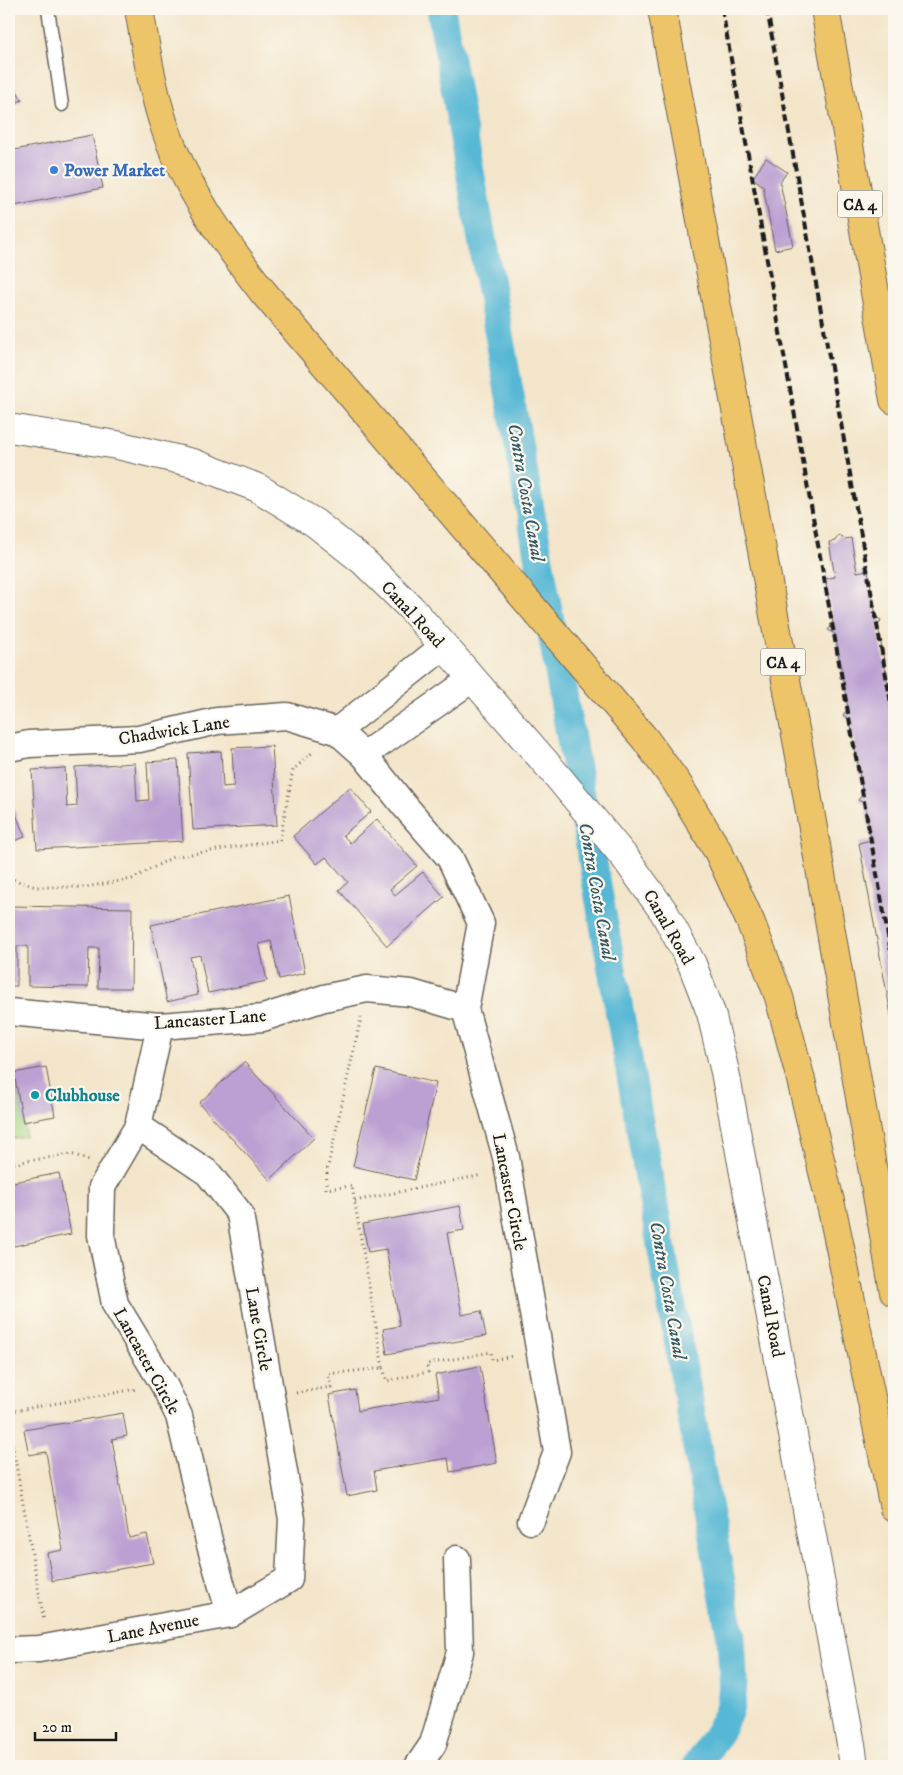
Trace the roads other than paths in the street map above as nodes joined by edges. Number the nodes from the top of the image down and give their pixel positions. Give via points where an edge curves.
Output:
1 (48, 9) edge
2 (140, 9) edge
3 (662, 9) edge
4 (826, 9) edge
5 (62, 105) dead end
6 (894, 400) edge
7 (9, 428) edge
8 (444, 646) junction
9 (472, 679) junction
10 (337, 731) junction
11 (9, 748) edge
12 (364, 754) junction
13 (465, 1010) junction
14 (9, 1012) edge
15 (160, 1026) junction
16 (138, 1126) junction
17 (894, 1292) edge
18 (894, 1508) edge
19 (531, 1521) dead end
20 (457, 1559) dead end
21 (289, 1579) joint
22 (230, 1614) junction
23 (9, 1650) edge
24 (418, 1766) edge
25 (854, 1766) edge

1 - 5 lane
2 - 18 highway via 152,82 166,129 186,178 221,236 263,292 645,739 677,783 719,852 752,923 779,997 802,1080
3 - 17 highway, CA 4 via 804,775
4 - 6 highway, CA 4
7 - 8 street, Canal Road via 117,445 193,463 258,488 315,523 363,561
8 - 9 street, Canal Road
8 - 10 street
9 - 12 street
9 - 25 street, Canal Road via 626,858 664,912 692,964 711,1013
10 - 11 street, Chadwick Lane via 287,716 217,721 139,739 29,744
10 - 12 street, Chadwick Lane
12 - 13 street, Chadwick Lane via 450,858 481,923
13 - 15 street, Lancaster Lane via 411,993 367,989 324,998 263,1018
13 - 19 street, Lancaster Circle via 509,1170 557,1452
14 - 15 street, Lancaster Lane
15 - 16 street, Lancaster Circle
16 - 21 street, Lane Circle via 208,1173 240,1214 292,1519
16 - 22 street, Lancaster Circle via 102,1187 100,1235 114,1304 164,1385 179,1416
20 - 24 street via 460,1652 433,1744
21 - 22 street, Lane Avenue
22 - 23 street, Lane Avenue via 49,1647

